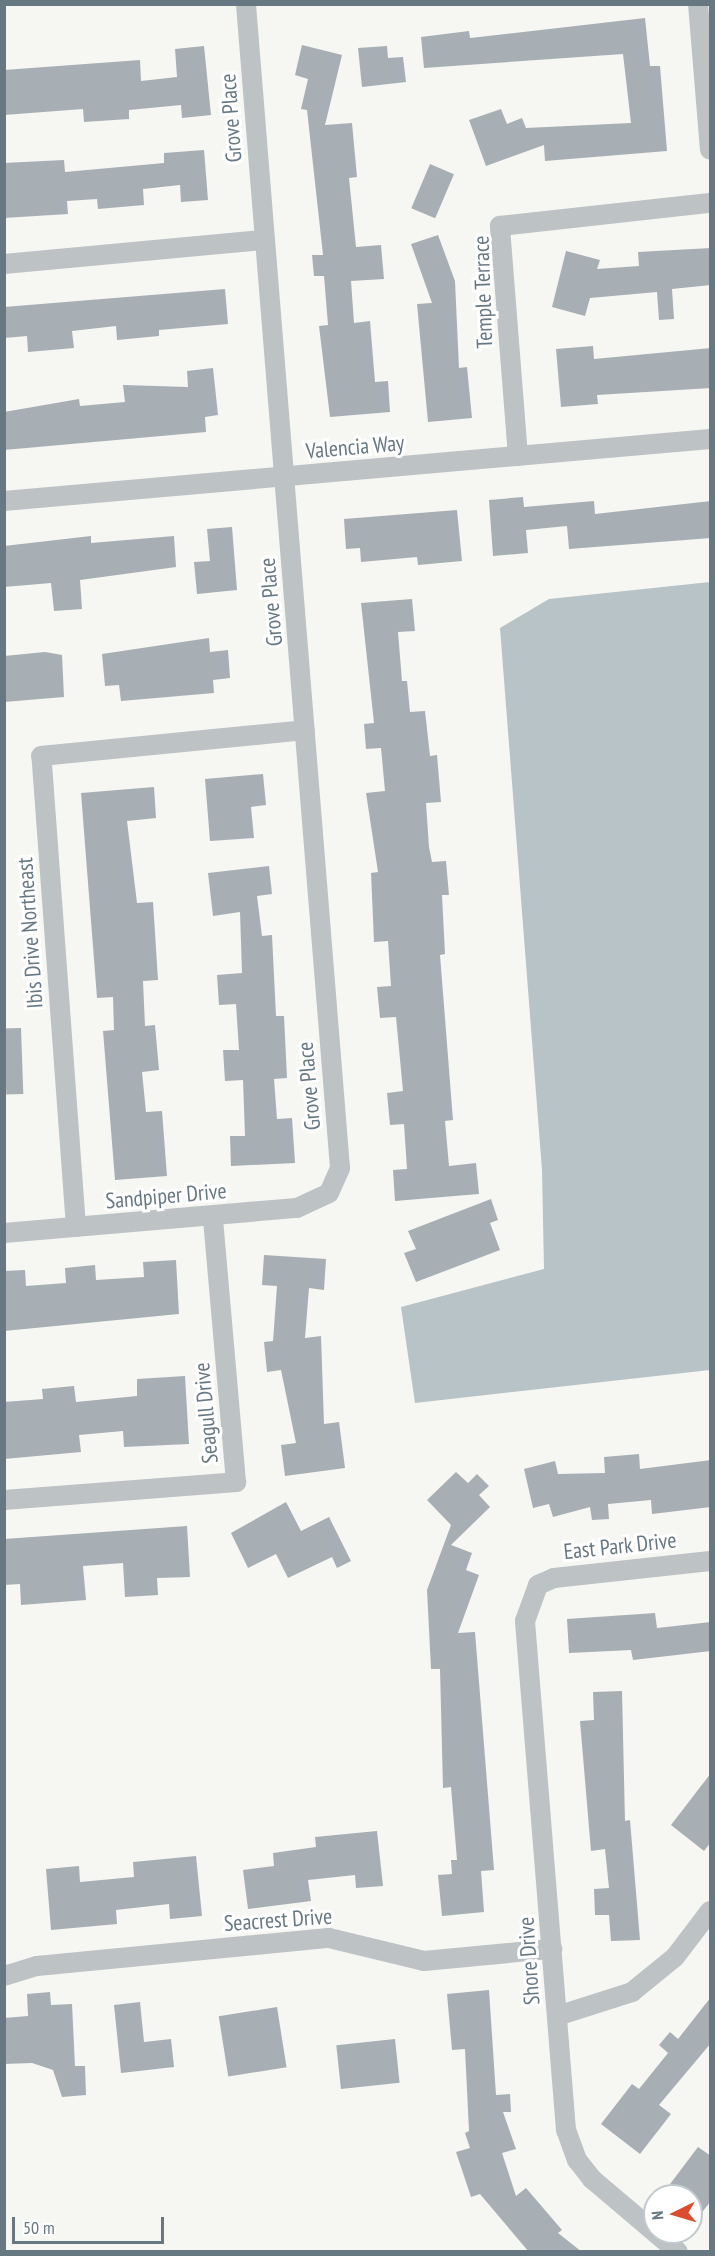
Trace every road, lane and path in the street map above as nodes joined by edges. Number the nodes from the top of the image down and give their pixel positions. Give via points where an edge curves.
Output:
1 (246, 4) edge
2 (698, 4) edge
3 (711, 150) edge
4 (711, 203) edge
5 (264, 240) junction
6 (4, 264) edge
7 (711, 439) edge
8 (518, 456) junction
9 (285, 478) junction
10 (4, 501) edge
11 (305, 730) junction
12 (329, 1193) joint
13 (213, 1218) junction
14 (76, 1227) junction
15 (4, 1233) edge
16 (4, 1500) edge
17 (711, 1562) edge
18 (525, 1621) joint
19 (711, 1911) edge
20 (552, 1949) junction
21 (4, 1976) edge
22 (557, 2016) junction
23 (678, 2252) edge

1 - 5 street, Grove Place
2 - 3 street
4 - 8 street, Temple Terrace via 500,226
5 - 6 street
5 - 9 street, Grove Place
7 - 8 street, Valencia Way
8 - 9 street, Valencia Way
9 - 10 street, Valencia Way
9 - 11 street, Grove Place
11 - 12 street, Grove Place via 340,1168
11 - 14 street, Ibis Drive Northeast via 41,756
12 - 13 street, Sandpiper Drive via 297,1208
13 - 14 street, Sandpiper Drive
13 - 16 street, Seagull Drive via 236,1482
14 - 15 street, Sandpiper Drive
17 - 18 street, East Park Drive via 554,1578 538,1586
18 - 20 street, Shore Drive
19 - 22 street via 654,1977 611,2002
20 - 21 street, Seacrest Drive via 424,1960 329,1938 37,1966
20 - 22 street, Shore Drive
22 - 23 street, Shore Drive via 566,2130 577,2160 612,2198

